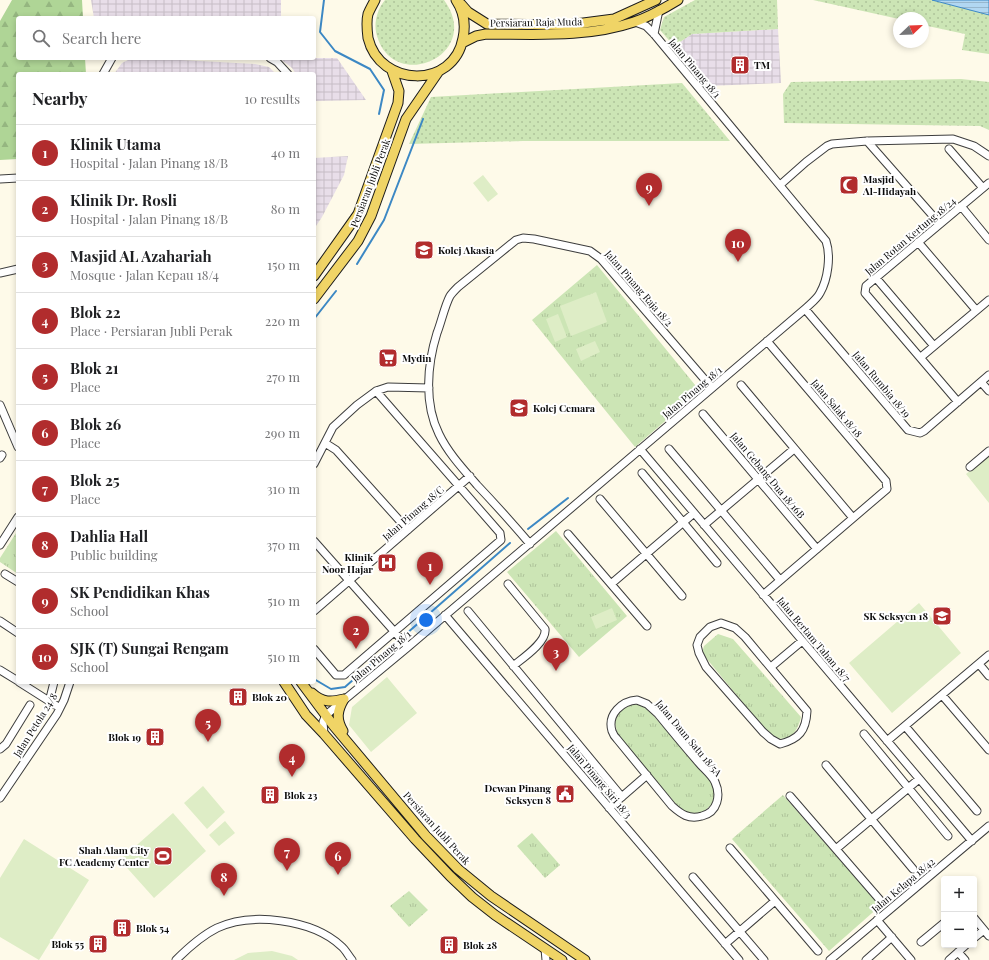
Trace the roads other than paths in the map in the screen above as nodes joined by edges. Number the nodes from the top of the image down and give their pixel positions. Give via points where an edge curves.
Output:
1 (375, 0) edge
2 (457, 0) edge
3 (656, 0) edge
4 (678, 0) edge
5 (659, 10) junction
6 (635, 22) junction
7 (654, 34) junction
8 (462, 43) junction
9 (111, 60) edge
10 (274, 60) edge
11 (392, 71) junction
12 (439, 71) junction
13 (104, 72) edge
14 (286, 72) edge
15 (867, 141) junction
16 (949, 149) dead end
17 (989, 156) edge
18 (16, 178) edge
19 (0, 179) edge
20 (989, 183) edge
21 (780, 185) junction
22 (983, 188) junction
23 (961, 206) junction
24 (940, 224) junction
25 (989, 240) edge
26 (918, 242) junction
27 (16, 269) edge
28 (0, 273) edge
29 (316, 273) edge
30 (876, 278) junction
31 (316, 296) edge
32 (989, 300) edge
33 (805, 309) junction
34 (976, 310) junction
35 (767, 341) junction
36 (934, 346) junction
37 (921, 357) junction
38 (989, 375) edge
39 (981, 382) junction
40 (741, 386) dead end
41 (429, 388) junction
42 (712, 388) junction
43 (376, 391) junction
44 (989, 392) edge
45 (958, 402) junction
46 (0, 405) edge
47 (703, 414) dead end
48 (16, 442) edge
49 (325, 443) junction
50 (794, 448) junction
51 (640, 449) junction
52 (669, 449) dead end
53 (989, 451) edge
54 (316, 460) edge
55 (970, 467) dead end
56 (642, 473) dead end
57 (470, 476) junction
58 (758, 479) junction
59 (459, 486) junction
60 (600, 499) dead end
61 (721, 511) junction
62 (694, 513) junction
63 (853, 518) junction
64 (16, 520) edge
65 (683, 522) junction
66 (704, 525) junction
67 (408, 530) junction
68 (568, 534) dead end
69 (316, 543) edge
70 (530, 544) junction
71 (0, 545) edge
72 (817, 549) junction
73 (646, 554) junction
74 (717, 562) dead end
75 (5, 574) dead end
76 (350, 580) junction
77 (780, 580) junction
78 (16, 581) edge
79 (508, 584) dead end
80 (611, 584) junction
81 (763, 595) junction
82 (682, 596) dead end
83 (316, 609) edge
84 (468, 611) dead end
85 (445, 615) junction
86 (0, 621) edge
87 (647, 626) dead end
88 (16, 632) edge
89 (394, 632) junction
90 (802, 641) junction
91 (408, 648) junction
92 (316, 652) edge
93 (989, 655) edge
94 (979, 664) junction
95 (513, 666) junction
96 (771, 667) junction
97 (0, 670) edge
98 (989, 676) edge
99 (16, 680) edge
100 (22, 684) edge
101 (54, 684) edge
102 (69, 684) edge
103 (285, 684) edge
104 (302, 684) edge
105 (302, 684) edge
106 (942, 694) junction
107 (344, 699) junction
108 (50, 702) junction
109 (30, 705) dead end
110 (60, 708) junction
111 (326, 715) junction
112 (905, 726) junction
113 (324, 734) junction
114 (864, 734) dead end
115 (887, 741) junction
116 (350, 745) junction
117 (0, 749) edge
118 (989, 750) edge
119 (826, 765) dead end
120 (647, 775) junction
121 (919, 779) junction
122 (908, 788) junction
123 (790, 796) dead end
124 (622, 797) junction
125 (0, 798) edge
126 (609, 808) junction
127 (977, 811) dead end
128 (871, 819) junction
129 (989, 826) edge
130 (948, 836) dead end
131 (972, 841) junction
132 (730, 848) dead end
133 (836, 849) junction
134 (913, 870) dead end
135 (693, 877) dead end
136 (880, 900) dead end
137 (775, 901) junction
138 (877, 920) junction
139 (977, 922) edge
140 (941, 925) edge
141 (740, 931) junction
142 (986, 933) edge
143 (892, 937) junction
144 (921, 942) dead end
145 (725, 944) junction
146 (963, 948) edge
147 (545, 949) junction
148 (818, 951) dead end
149 (958, 952) junction
150 (176, 960) edge
151 (352, 960) edge
152 (546, 960) edge
153 (562, 960) edge
154 (585, 960) edge
155 (738, 960) edge
156 (764, 960) edge
157 (830, 960) edge
158 (866, 960) edge
159 (911, 960) edge
160 (949, 960) edge
161 (965, 960) edge

1 - 11 main road via 368,14 370,46 379,60
2 - 3 main road, Persiaran Raja Muda via 468,12 488,24 568,25 614,19
2 - 8 main road via 464,18 465,31
4 - 5 main road, Persiaran Raja Muda
5 - 6 main road, Persiaran Raja Muda
5 - 7 street
6 - 7 street, Jalan Pinang 18/1 via 646,26
6 - 8 main road, Persiaran Raja Muda via 574,34 486,34
7 - 21 street, Jalan Pinang 18/1
8 - 12 main road via 453,59
9 - 13 street
10 - 14 street
11 - 12 main road via 407,76 424,76
11 - 29 main road, Persiaran Jubli Perak via 399,91 398,103 358,214
12 - 31 main road, Persiaran Jubli Perak via 406,119 371,216 358,241
15 - 17 street via 953,139 974,146
15 - 21 street via 830,144
15 - 24 street
16 - 22 street
18 - 19 street
20 - 22 street, Jalan Rotan Kertung 18/24
21 - 33 street, Jalan Pinang 18/1 via 818,230 828,246 825,280 820,294
22 - 23 street, Jalan Rotan Kertung 18/24
23 - 24 street, Jalan Rotan Kertung 18/24
23 - 25 street
24 - 26 street, Jalan Rotan Kertung 18/24
26 - 30 street, Jalan Rotan Kertung 18/24
26 - 34 street
27 - 28 street
30 - 36 street
30 - 37 street, Jalan Rotan Kertung 18/24 via 866,286 865,293
32 - 34 street
33 - 35 street, Jalan Pinang 18/1
33 - 45 street, Jalan Rumbia 18/19 via 908,430 920,433 924,431
34 - 36 street
35 - 42 street, Jalan Pinang 18/1
35 - 63 street, Jalan Salak 18/18 via 886,481 887,489
36 - 37 street
37 - 45 street, Jalan Rotan Kertung 18/24
38 - 39 street, Jalan Rumbia 18/19
39 - 44 street
39 - 45 street, Jalan Rumbia 18/19
40 - 50 street
41 - 42 street, Jalan Pinang Raja 18/2 via 434,343 450,296 516,240 523,238 595,253
41 - 43 street via 388,387
41 - 57 street, Jalan Pinang Raja 18/2 via 433,421 439,435 446,448
42 - 51 street, Jalan Pinang 18/1
43 - 49 street via 333,427
43 - 59 street
46 - 48 street
47 - 58 street, Jalan Gebang Dua 18/16B
49 - 54 street
49 - 67 street via 341,456
50 - 58 street
50 - 63 street
51 - 62 street, Jalan Bertam Tahan 18/7
51 - 70 street, Jalan Pinang 18/1
52 - 61 street
53 - 55 street
56 - 65 street
57 - 59 street, Jalan Pinang 18/C
57 - 70 street, Jalan Pinang Raja 18/2
58 - 61 street
58 - 72 street, Jalan Gebang Dua 18/16B
59 - 67 street, Jalan Pinang 18/C
59 - 89 street via 500,533 501,540
60 - 73 street
61 - 66 street
61 - 77 street
62 - 65 street
62 - 66 street, Jalan Bertam Tahan 18/7
63 - 72 street
64 - 71 street
65 - 73 street
65 - 74 street
66 - 81 street, Jalan Bertam Tahan 18/7
67 - 76 street, Jalan Pinang 18/C
68 - 80 street
69 - 76 street
70 - 85 street, Jalan Pinang 18/1
72 - 77 street
73 - 80 street
73 - 82 street
75 - 78 street
76 - 83 street, Jalan Pinang 18/C
76 - 89 street
77 - 81 street
79 - 95 street via 546,633 543,641
80 - 87 street
81 - 90 street, Jalan Bertam Tahan 18/7
84 - 95 street
85 - 91 street, Jalan Pinang 18/1
85 - 126 street, Jalan Pinang Siri 18/3
86 - 88 street
89 - 91 street
89 - 92 street via 344,675 336,675
90 - 96 street
90 - 115 street, Jalan Bertam Tahan 18/7
91 - 107 street, Jalan Pinang 18/1
93 - 94 street
94 - 98 street
94 - 106 street
95 - 124 street
96 - 96 street via 807,711 807,721 803,729 792,740 780,744 763,732 706,667 697,645 700,637 710,627 721,623 735,628
97 - 99 street
100 - 108 street
101 - 108 street
102 - 110 street, Jalan Petola 24/8
103 - 113 main road via 306,715
104 - 107 main road via 315,696 326,701
105 - 111 main road, Persiaran Jubli Perak
106 - 112 street
106 - 118 street
107 - 111 street, Jalan Pinang 18/1
107 - 116 main road via 337,713
108 - 110 street
109 - 117 street via 6,744
110 - 125 street, Jalan Petola 24/8
111 - 113 street via 323,722
111 - 116 main road, Persiaran Jubli Perak
112 - 115 street
112 - 127 street
113 - 147 main road via 455,881 495,915
114 - 122 street
115 - 121 street, Jalan Bertam Tahan 18/7
116 - 154 main road, Persiaran Jubli Perak via 426,836 458,869 491,896
119 - 128 street
120 - 120 street, Jalan Daun Satu 18/5A via 612,730 611,720 614,714 628,701 637,700 655,711 714,781 718,799 716,805 705,816 688,817 672,806
120 - 124 street
121 - 122 street
121 - 131 street, Jalan Bertam Tahan 18/7
122 - 128 street
122 - 130 street
123 - 133 street
124 - 126 street
126 - 145 street, Jalan Pinang Siri 18/3
128 - 133 street
128 - 134 street
129 - 131 street, Jalan Kelapa 18/42
131 - 138 street, Jalan Kelapa 18/42
132 - 137 street
133 - 136 street
135 - 141 street
137 - 141 street
137 - 148 street
138 - 143 street
138 - 157 street, Jalan Kelapa 18/42
139 - 142 street
140 - 144 street
141 - 145 street
141 - 156 street
143 - 158 street
143 - 159 street
145 - 155 street, Jalan Pinang Siri 18/3
146 - 149 street
147 - 152 street
147 - 153 main road
149 - 160 street
149 - 161 street
150 - 151 street via 217,928 234,922 258,920 281,921 310,927 341,946

